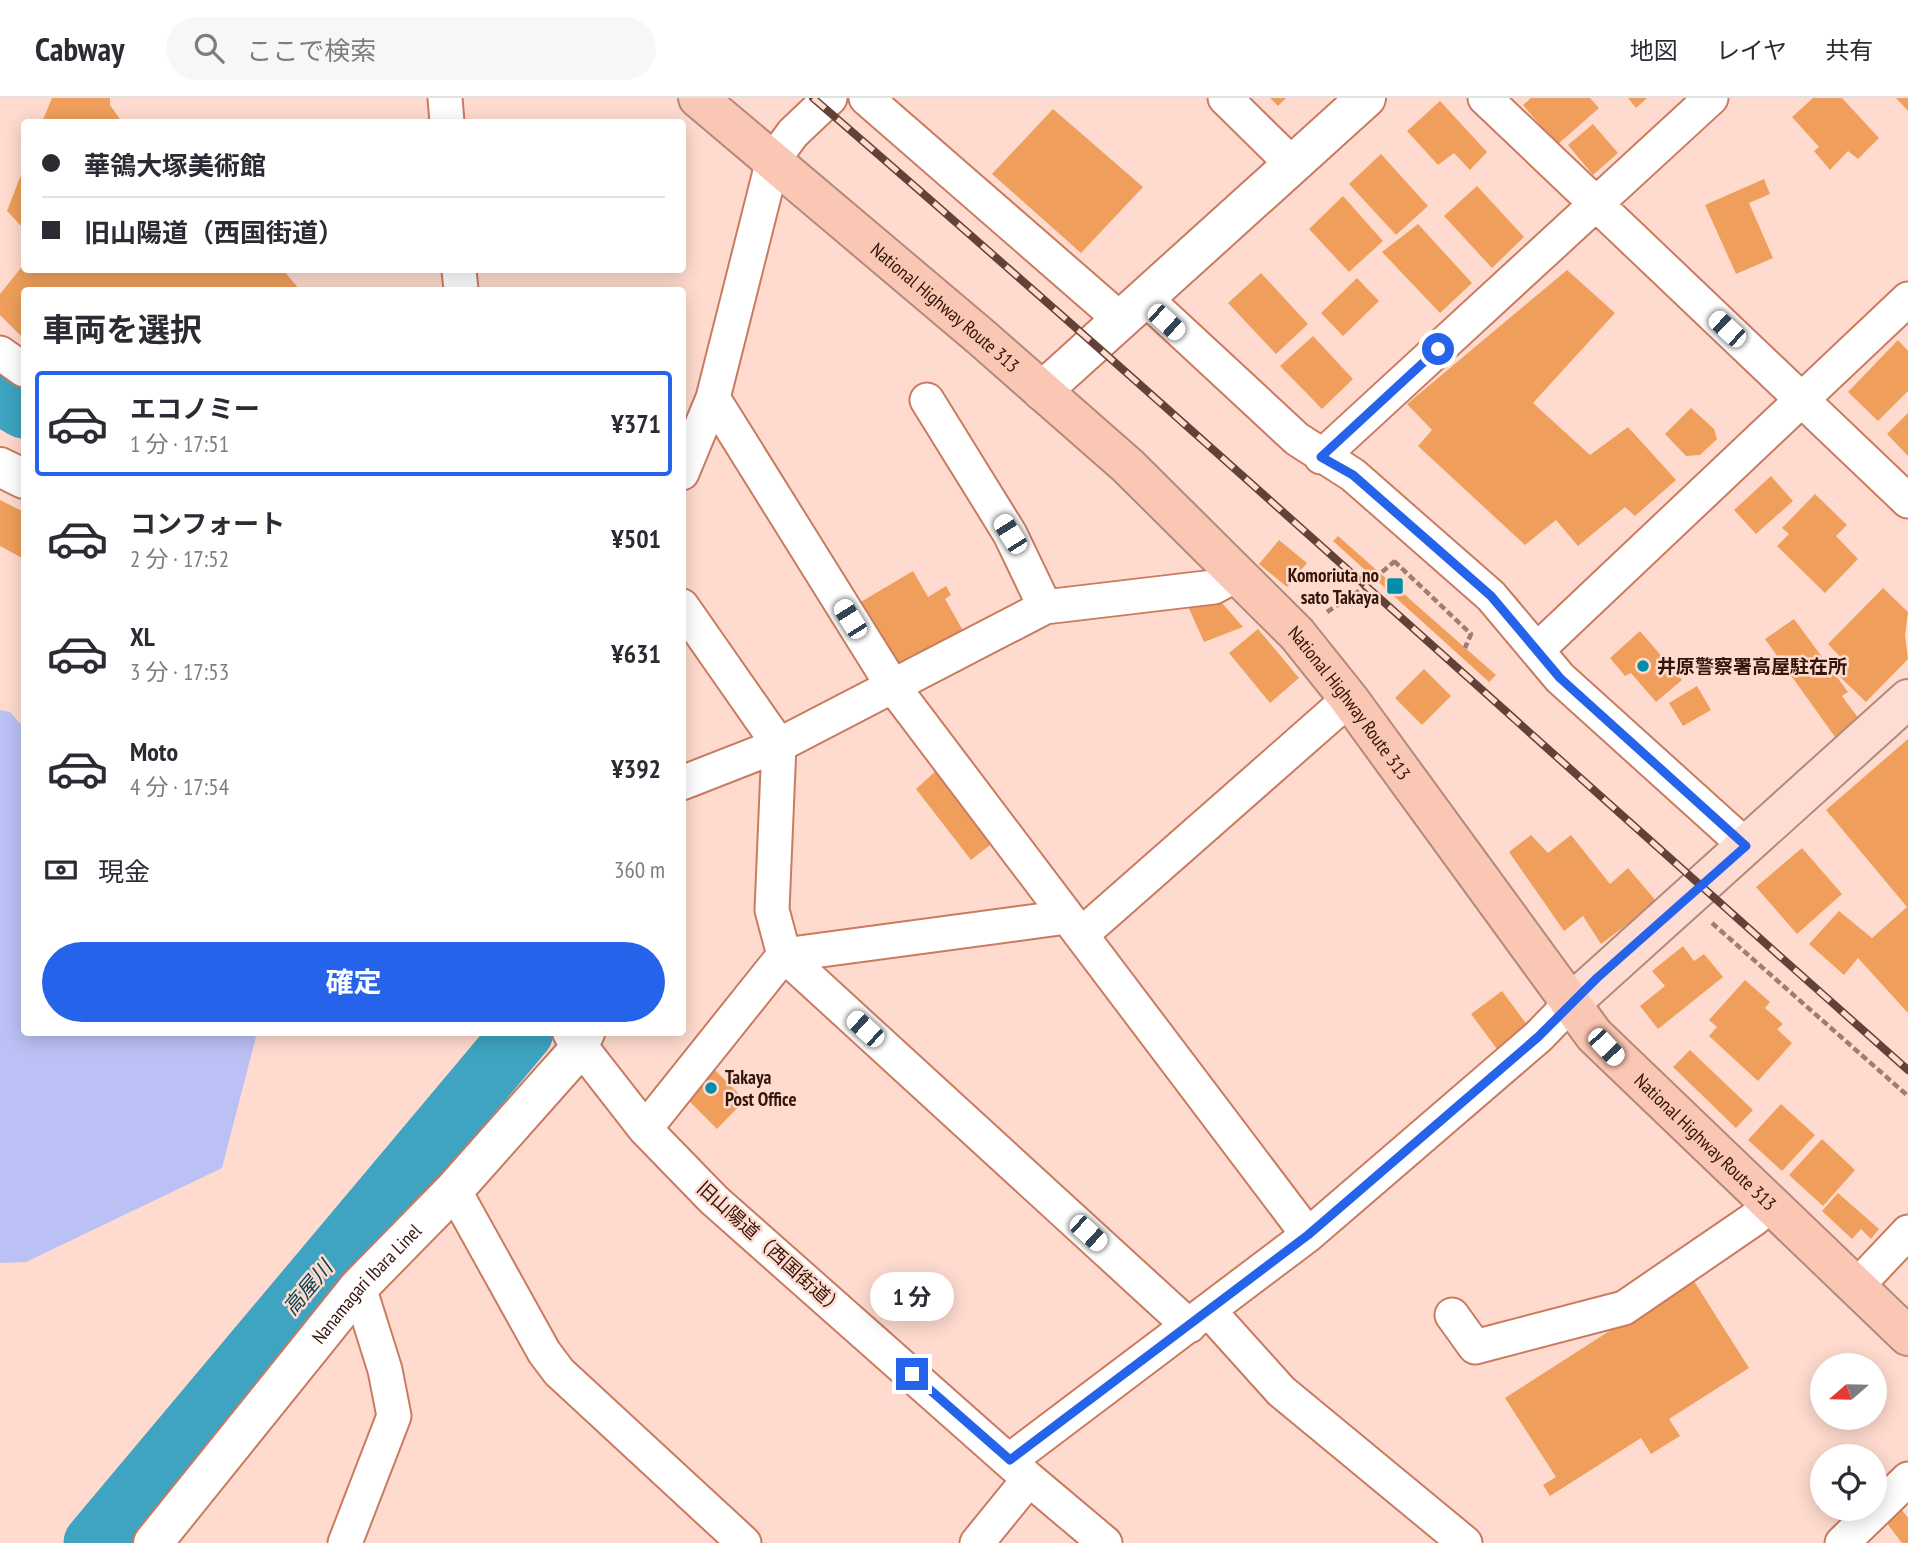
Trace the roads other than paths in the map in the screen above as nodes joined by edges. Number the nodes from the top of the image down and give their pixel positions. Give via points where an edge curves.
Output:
1 (445, 98) edge
2 (698, 98) edge
3 (830, 98) edge
4 (866, 98) edge
5 (1225, 98) edge
6 (1366, 98) edge
7 (1485, 98) edge
8 (1711, 98) edge
9 (447, 119) edge
10 (773, 160) junction
11 (1293, 165) junction
12 (1595, 204) junction
13 (1908, 299) edge
14 (1133, 309) junction
15 (0, 353) edge
16 (21, 368) edge
17 (1042, 391) junction
18 (713, 398) junction
19 (927, 400) dead end
20 (1802, 400) junction
21 (1321, 457) junction
22 (686, 463) edge
23 (0, 467) edge
24 (21, 478) edge
25 (1908, 501) edge
26 (1238, 574) junction
27 (1045, 607) junction
28 (686, 612) edge
29 (1537, 650) junction
30 (892, 685) junction
31 (1349, 699) junction
32 (1908, 699) edge
33 (779, 745) junction
34 (686, 781) edge
35 (1746, 846) junction
36 (1074, 925) junction
37 (784, 955) junction
38 (1570, 1004) junction
39 (578, 1036) edge
40 (645, 1129) junction
41 (454, 1190) junction
42 (1769, 1205) junction
43 (1908, 1232) edge
44 (1308, 1235) junction
45 (359, 1287) junction
46 (1856, 1287) junction
47 (1452, 1315) dead end
48 (1199, 1318) junction
49 (1908, 1336) edge
50 (1020, 1470) junction
51 (1908, 1479) edge
52 (153, 1543) edge
53 (345, 1543) edge
54 (744, 1543) edge
55 (977, 1543) edge
56 (1105, 1543) edge
57 (1465, 1543) edge
58 (1842, 1543) edge

1 - 9 street
2 - 10 highway, National Highway Route 313
3 - 10 street via 793,133
4 - 14 street
5 - 11 street
6 - 11 main road
7 - 12 street
8 - 12 street
10 - 17 highway, National Highway Route 313
10 - 18 street
11 - 14 main road
12 - 20 street
12 - 21 street
13 - 20 street
14 - 17 main road
14 - 21 street via 1166,322
15 - 16 street
17 - 26 highway, National Highway Route 313 via 1128,466
18 - 22 street
18 - 30 street
19 - 27 street via 1010,534
20 - 25 street
20 - 29 street
21 - 29 street via 1353,475 1491,596
23 - 24 main road
26 - 27 street via 1214,587
26 - 31 highway, National Highway Route 313 via 1297,635
27 - 30 street
28 - 33 street
29 - 35 street via 1560,678
30 - 33 street
30 - 36 street
31 - 36 street
31 - 38 highway, National Highway Route 313
32 - 35 main road
33 - 34 street
33 - 37 street via 772,910
35 - 38 main road
36 - 37 street
36 - 44 street
37 - 40 street
37 - 48 street
38 - 42 highway, National Highway Route 313 via 1618,1060
38 - 44 street via 1528,1046
39 - 40 street, 旧山陽道（西国街道）
39 - 41 main road, Nanamagari Ibara Linel
40 - 50 street, 旧山陽道（西国街道） via 714,1200
41 - 45 main road, Nanamagari Ibara Linel
41 - 54 street via 559,1372
42 - 46 highway, National Highway Route 313
42 - 47 street via 1623,1308 1602,1316 1475,1347
43 - 46 street
44 - 48 street
45 - 52 main road, Nanamagari Ibara Linel
45 - 53 street via 394,1416
46 - 49 highway, National Highway Route 313
48 - 50 street
48 - 57 street
50 - 55 street
50 - 56 street, 旧山陽道（西国街道）
51 - 58 street

